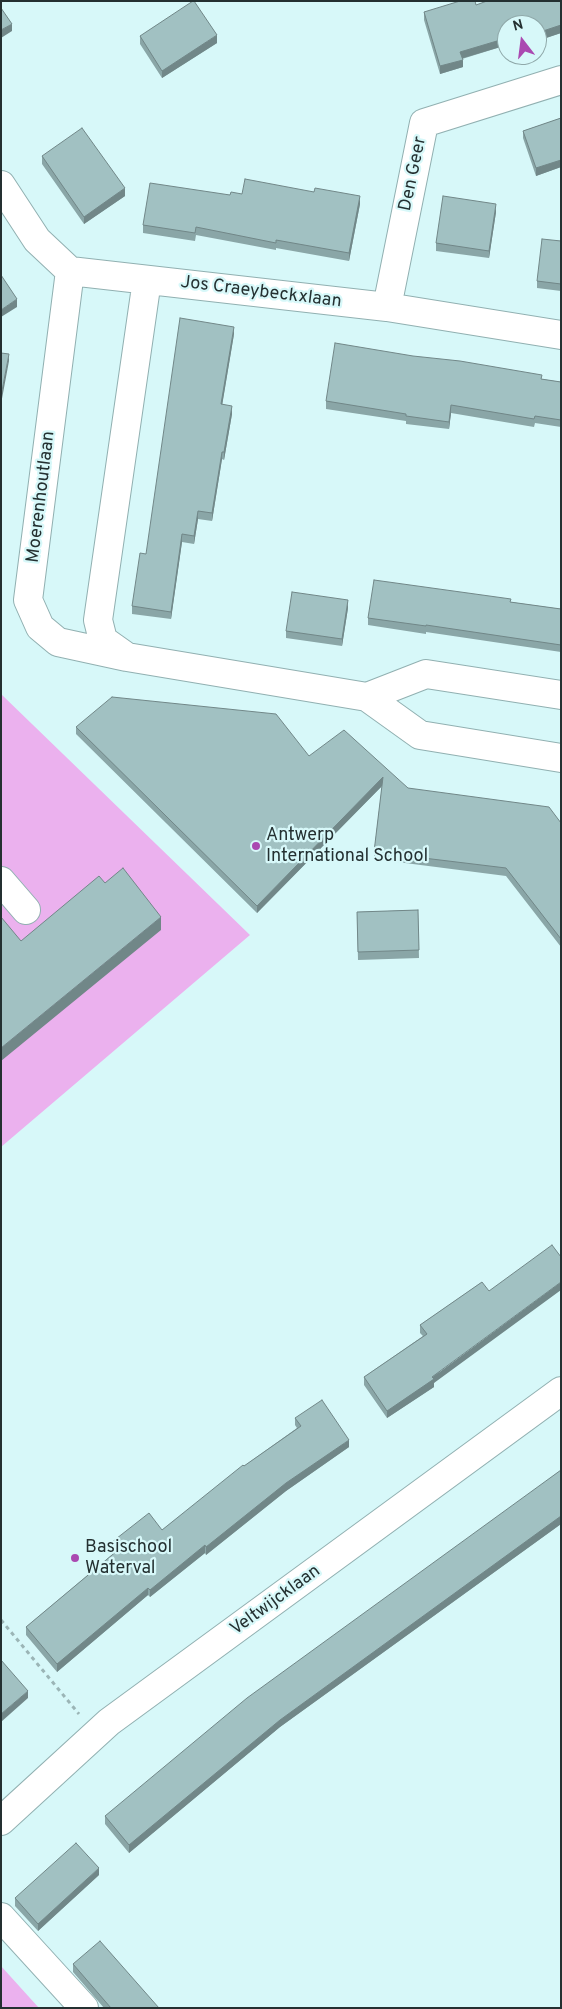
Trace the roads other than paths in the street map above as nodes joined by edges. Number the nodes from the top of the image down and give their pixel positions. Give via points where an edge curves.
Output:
1 (561, 80) edge
2 (1, 185) edge
3 (70, 271) junction
4 (147, 280) junction
5 (387, 307) junction
6 (561, 334) edge
7 (127, 657) junction
8 (561, 695) edge
9 (367, 697) junction
10 (561, 758) edge
11 (1, 881) edge
12 (26, 910) dead end
13 (561, 1391) edge
14 (1, 1822) edge
15 (1, 1917) edge
16 (84, 2008) edge

1 - 5 street, Den Geer via 424,123
2 - 3 street via 37,240
3 - 4 street, Jos Craeybeckxlaan
3 - 7 street, Moerenhoutlaan via 28,600 40,627 58,642
4 - 5 street, Jos Craeybeckxlaan
4 - 7 street, Moerenhoutlaan via 98,620 103,640
5 - 6 street, Jos Craeybeckxlaan
7 - 9 street, Moerenhoutlaan
8 - 9 street via 426,674
9 - 10 street, Moerenhoutlaan via 420,735
11 - 12 street
13 - 14 street, Veltwijcklaan via 109,1722
15 - 16 street

